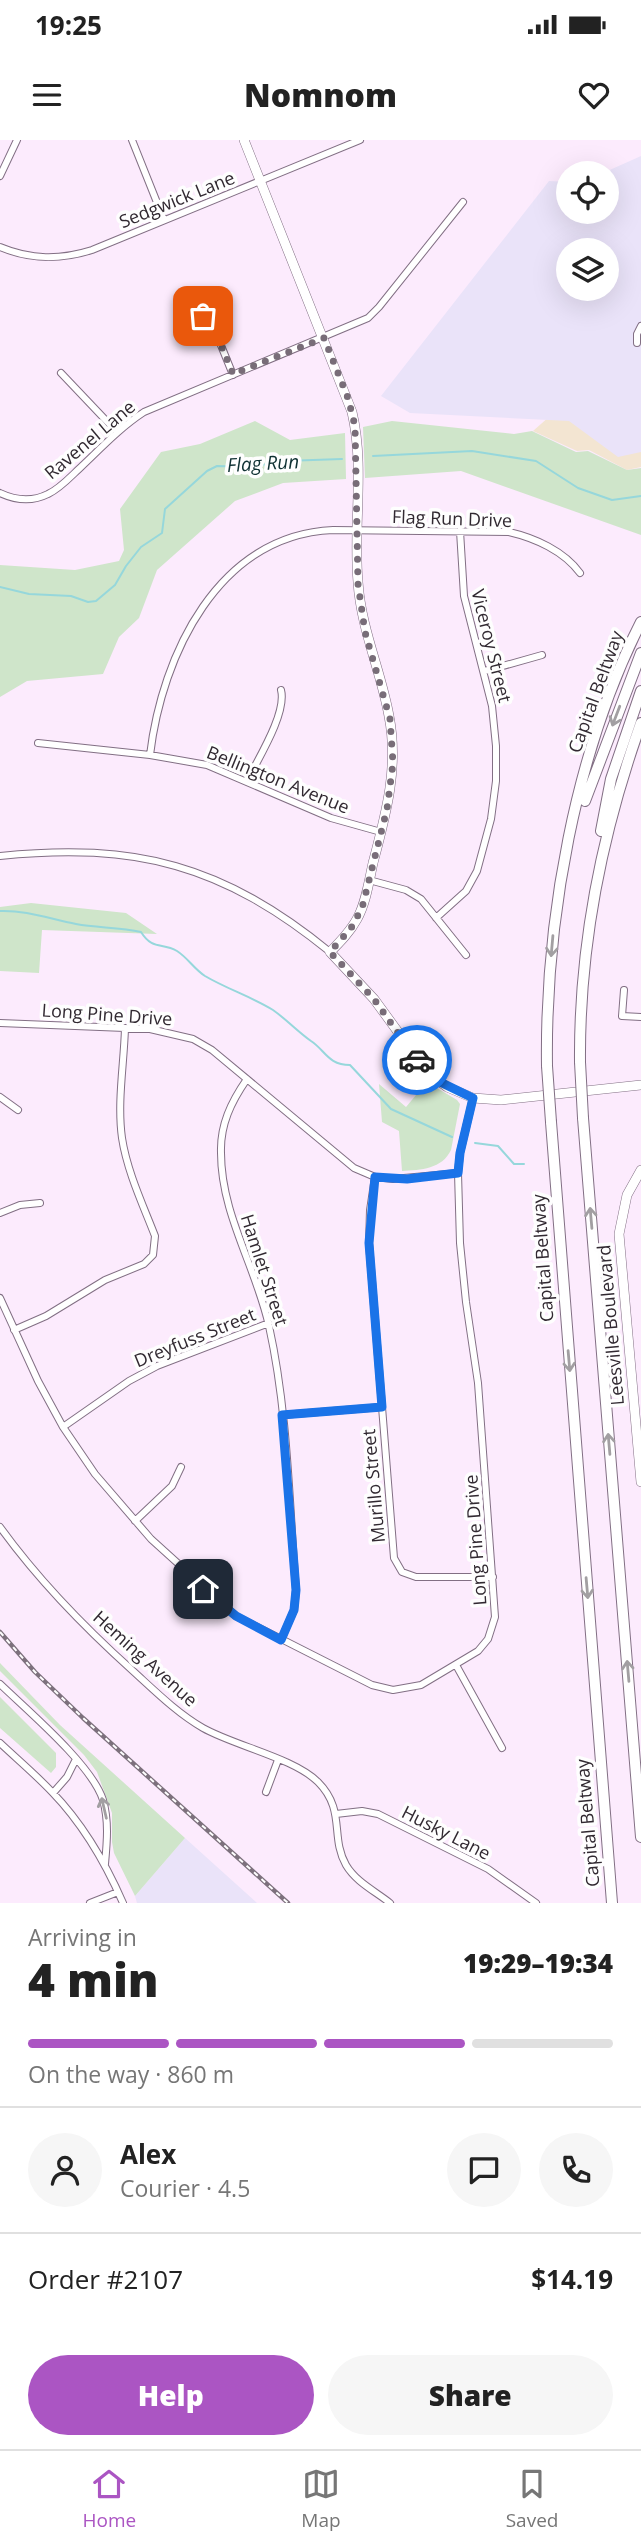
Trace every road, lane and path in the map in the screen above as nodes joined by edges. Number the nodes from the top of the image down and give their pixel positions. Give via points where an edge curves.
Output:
1 (17, 140) edge
2 (132, 140) edge
3 (244, 140) edge
4 (360, 140) edge
5 (0, 176) edge
6 (260, 181) junction
7 (463, 202) dead end
8 (164, 220) junction
9 (0, 247) edge
10 (200, 314) dead end
11 (641, 326) edge
12 (324, 338) junction
13 (636, 343) dead end
14 (61, 373) dead end
15 (233, 374) junction
16 (117, 432) junction
17 (0, 492) edge
18 (357, 530) junction
19 (460, 531) junction
20 (580, 573) dead end
21 (641, 622) edge
22 (641, 653) edge
23 (542, 655) dead end
24 (485, 671) junction
25 (281, 690) dead end
26 (641, 691) edge
27 (641, 723) edge
28 (38, 743) dead end
29 (150, 755) junction
30 (247, 781) junction
31 (381, 832) junction
32 (0, 856) edge
33 (562, 879) junction
34 (369, 880) junction
35 (436, 918) junction
36 (590, 921) junction
37 (330, 952) junction
38 (466, 955) dead end
39 (624, 990) dead end
40 (641, 1017) edge
41 (0, 1023) edge
42 (125, 1028) junction
43 (247, 1079) junction
44 (641, 1085) edge
45 (0, 1097) edge
46 (473, 1098) junction
47 (18, 1110) dead end
48 (458, 1173) junction
49 (640, 1173) edge
50 (375, 1177) junction
51 (40, 1203) dead end
52 (0, 1213) edge
53 (0, 1298) edge
54 (269, 1324) junction
55 (14, 1330) junction
56 (382, 1407) junction
57 (282, 1415) junction
58 (638, 1421) edge
59 (63, 1427) junction
60 (181, 1467) dead end
61 (641, 1482) edge
62 (135, 1521) junction
63 (0, 1527) edge
64 (493, 1577) junction
65 (281, 1640) junction
66 (456, 1665) junction
67 (0, 1684) edge
68 (0, 1743) edge
69 (502, 1748) dead end
70 (76, 1759) junction
71 (278, 1760) junction
72 (266, 1792) dead end
73 (53, 1793) junction
74 (337, 1814) junction
75 (641, 1837) edge
76 (105, 1864) junction
77 (118, 1892) junction
78 (90, 1903) edge
79 (123, 1903) edge
80 (390, 1903) edge
81 (536, 1903) edge
82 (612, 1903) edge

1 - 5 street
2 - 8 street
3 - 6 street
4 - 6 street, Sedgwick Lane
6 - 8 street, Sedgwick Lane
6 - 12 street
7 - 12 street, Ravenel Lane via 374,313
8 - 9 street, Sedgwick Lane via 74,256 37,257
10 - 15 street via 214,328
11 - 13 street
12 - 15 street, Ravenel Lane
12 - 18 street via 355,426
14 - 16 street
15 - 16 street, Ravenel Lane via 154,407
16 - 17 street, Ravenel Lane via 47,494 26,499
18 - 19 street, Flag Run Drive
18 - 29 street, Flag Run Drive via 321,530 277,541 224,579 174,660 157,708
18 - 31 street via 361,609 392,740 391,783
19 - 20 street, Flag Run Drive via 524,536 567,558
19 - 24 street, Viceroy Street via 464,596
21 - 33 highway, Capital Beltway via 592,750
22 -> 33 highway via 590,786
23 - 24 street
24 - 35 street, Viceroy Street via 496,746 491,819 472,880
25 - 30 street via 279,713
26 - 36 highway via 608,791
27 - 36 highway via 607,832
28 - 29 street, Bellington Avenue
29 - 30 street, Bellington Avenue via 207,765
30 - 31 street, Bellington Avenue via 321,814
31 - 34 street
32 - 37 street via 87,851 177,866 222,882 268,907
33 -> 82 highway, Capital Beltway, bridge via 550,965 547,1066
34 - 35 street via 412,893
34 - 37 street via 356,920
35 - 38 street
75 -> 36 highway, bridge via 583,1118 582,998
37 - 46 street via 374,999 428,1073
39 - 40 street via 622,1016
41 - 42 street, Long Pine Drive
42 - 43 street, Long Pine Drive via 192,1039
42 - 55 street via 122,1138 155,1236 155,1249 144,1264
43 - 50 street, Long Pine Drive via 346,1163
43 - 54 street, Hamlet Street via 226,1119 221,1162 231,1215
44 - 46 street via 500,1100
45 - 47 street
46 - 48 street, Long Pine Drive
48 - 50 street, Long Pine Drive via 407,1179
48 - 64 street, Long Pine Drive via 462,1274 478,1383
49 - 58 street, Leesville Boulevard via 622,1209 619,1234
50 - 56 street, Murillo Street via 369,1243
51 - 52 street
53 - 55 street, Long Pine Drive
54 - 57 street, Hamlet Street
54 - 59 street, Dreyfuss Street via 150,1370
55 - 59 street, Long Pine Drive
56 - 57 street
56 - 64 street, Murillo Street via 394,1558 399,1569 416,1577
57 - 65 street, Hamlet Street via 296,1590 294,1610
58 - 61 street, Leesville Boulevard
59 - 62 street, Long Pine Drive
60 - 62 street via 172,1486
62 - 65 street, Long Pine Drive via 225,1608
63 - 71 street, Heming Avenue via 65,1606 181,1714 222,1738
64 - 66 street, Long Pine Drive via 496,1612 491,1632 478,1651
65 - 66 street, Long Pine Drive via 386,1690 417,1686
66 - 69 street
67 - 70 street
68 - 73 street
70 - 73 street
76 -> 70 street via 108,1829 103,1800 93,1778
71 - 72 street
71 - 74 street, Heming Avenue via 317,1781
73 - 76 street
74 - 80 street, Heming Avenue via 346,1865
74 - 81 street, Husky Lane via 378,1814 488,1869
76 - 77 street
77 - 78 street
77 - 79 street

